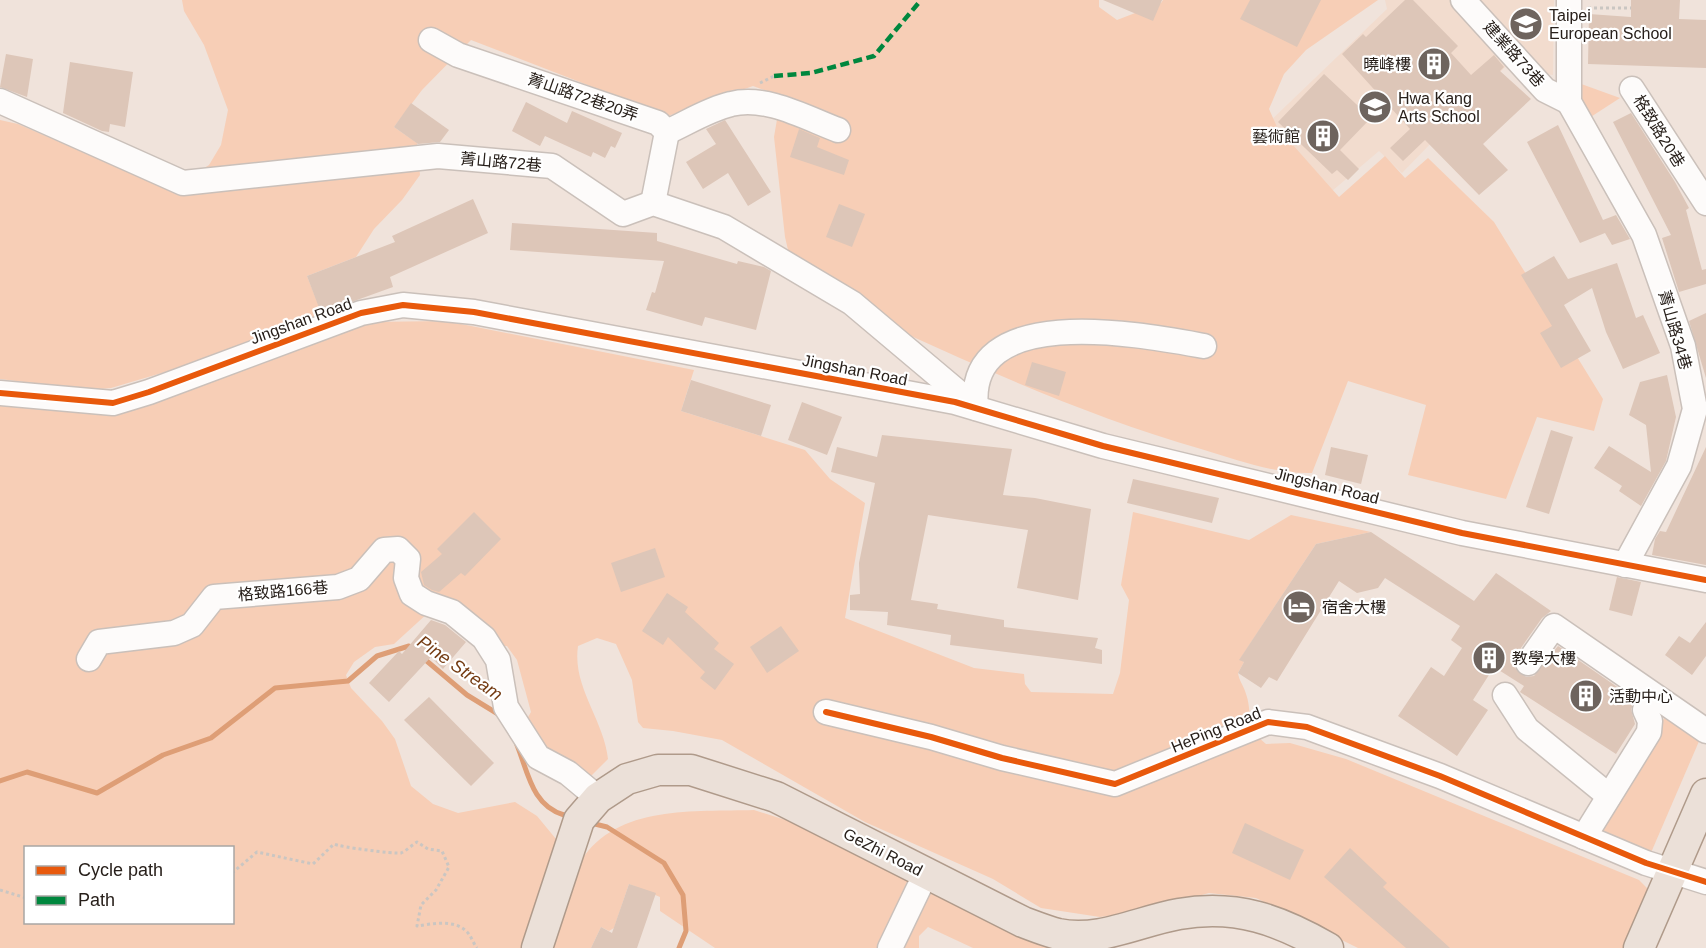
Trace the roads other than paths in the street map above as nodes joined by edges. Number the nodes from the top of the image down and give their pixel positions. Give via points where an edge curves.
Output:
1 (1463, 0) edge
2 (1569, 4) edge
3 (431, 40) dead end
4 (1632, 89) dead end
5 (0, 101) edge
6 (1569, 102) junction
7 (838, 130) dead end
8 (667, 132) junction
9 (653, 203) junction
10 (1706, 205) edge
11 (1204, 346) dead end
12 (0, 393) edge
13 (976, 408) junction
14 (1624, 565) junction
15 (1706, 580) edge
16 (89, 659) dead end
17 (1528, 663) dead end
18 (1505, 695) dead end
19 (1645, 710) dead end
20 (826, 712) dead end
21 (1706, 732) edge
22 (1706, 794) edge
23 (1609, 796) junction
24 (598, 798) junction
25 (1584, 837) junction
26 (1674, 870) junction
27 (926, 873) junction
28 (1706, 882) edge
29 (537, 948) edge
30 (890, 948) edge
31 (1328, 948) edge
32 (1639, 948) edge

1 - 6 street, 建業路73巷 via 1545,90
2 - 6 street
3 - 8 street, 菁山路72巷20弄 via 458,55 658,123
4 - 10 street, 格致路20巷
5 - 9 street, 菁山路72巷 via 183,183 438,156 552,166 623,214
6 - 14 street, 菁山路34巷 via 1644,235 1683,346 1695,409 1679,466
7 - 8 street via 763,102 731,103
8 - 9 street
9 - 13 street via 724,227 852,303
11 - 13 street via 1108,333 1054,332 1032,336 1008,345 983,364 974,388
12 - 13 street, Jingshan Road via 113,402 361,313 403,305 474,312
13 - 14 street, Jingshan Road via 1103,446 1461,533
14 - 15 street, Jingshan Road
16 - 24 street, 格致路166巷 via 99,642 174,633 192,625 214,597 338,587 359,579 384,550 398,549 408,559 406,578 412,594 452,612 484,638 498,660 506,707 538,757 568,773
17 - 21 street via 1554,626
18 - 23 street via 1527,729
19 - 23 street via 1649,732
20 - 25 street, HePing Road via 1115,784 1268,722 1307,727 1440,776
22 - 26 main road
23 - 25 street
24 - 27 main road, GeZhi Road via 627,779 657,770 691,770 776,797
24 - 29 main road, GeZhi Road via 579,820
25 - 26 street, HePing Road via 1646,863
26 - 28 street, HePing Road
26 - 32 main road
27 - 30 street
27 - 31 main road, GeZhi Road via 1023,922 1059,934 1085,936 1116,931 1180,914 1245,913 1289,927

